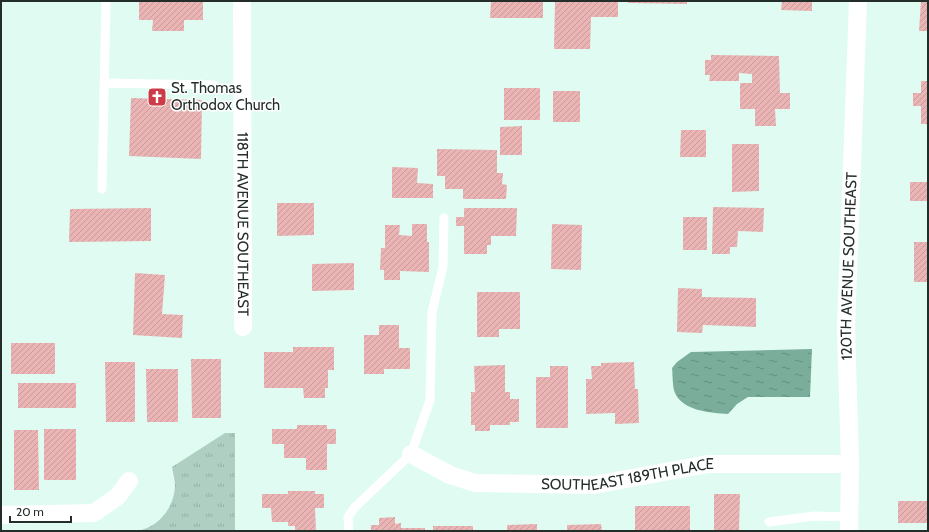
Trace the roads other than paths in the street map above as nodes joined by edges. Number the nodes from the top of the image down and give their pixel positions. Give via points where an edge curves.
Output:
1 (106, 1) edge
2 (242, 1) edge
3 (858, 1) edge
4 (104, 83) junction
5 (214, 85) dead end
6 (102, 189) dead end
7 (444, 218) dead end
8 (243, 327) dead end
9 (411, 454) junction
10 (850, 464) junction
11 (130, 481) dead end
12 (1, 515) edge
13 (769, 522) dead end
14 (849, 524) edge
15 (349, 531) edge

1 - 4 lane
2 - 8 street, 118TH AVENUE SOUTHEAST
3 - 10 street, 120TH AVENUE SOUTHEAST via 846,328
4 - 5 lane
4 - 6 lane
7 - 9 lane via 443,267 432,312 430,400
9 - 10 street, SOUTHEAST 189TH PLACE via 450,475 475,483 594,484 708,464
9 - 15 lane via 355,507 348,516
10 - 14 street, 120TH AVENUE SOUTHEAST
11 - 12 street via 118,496 94,514
13 - 14 lane via 814,516

